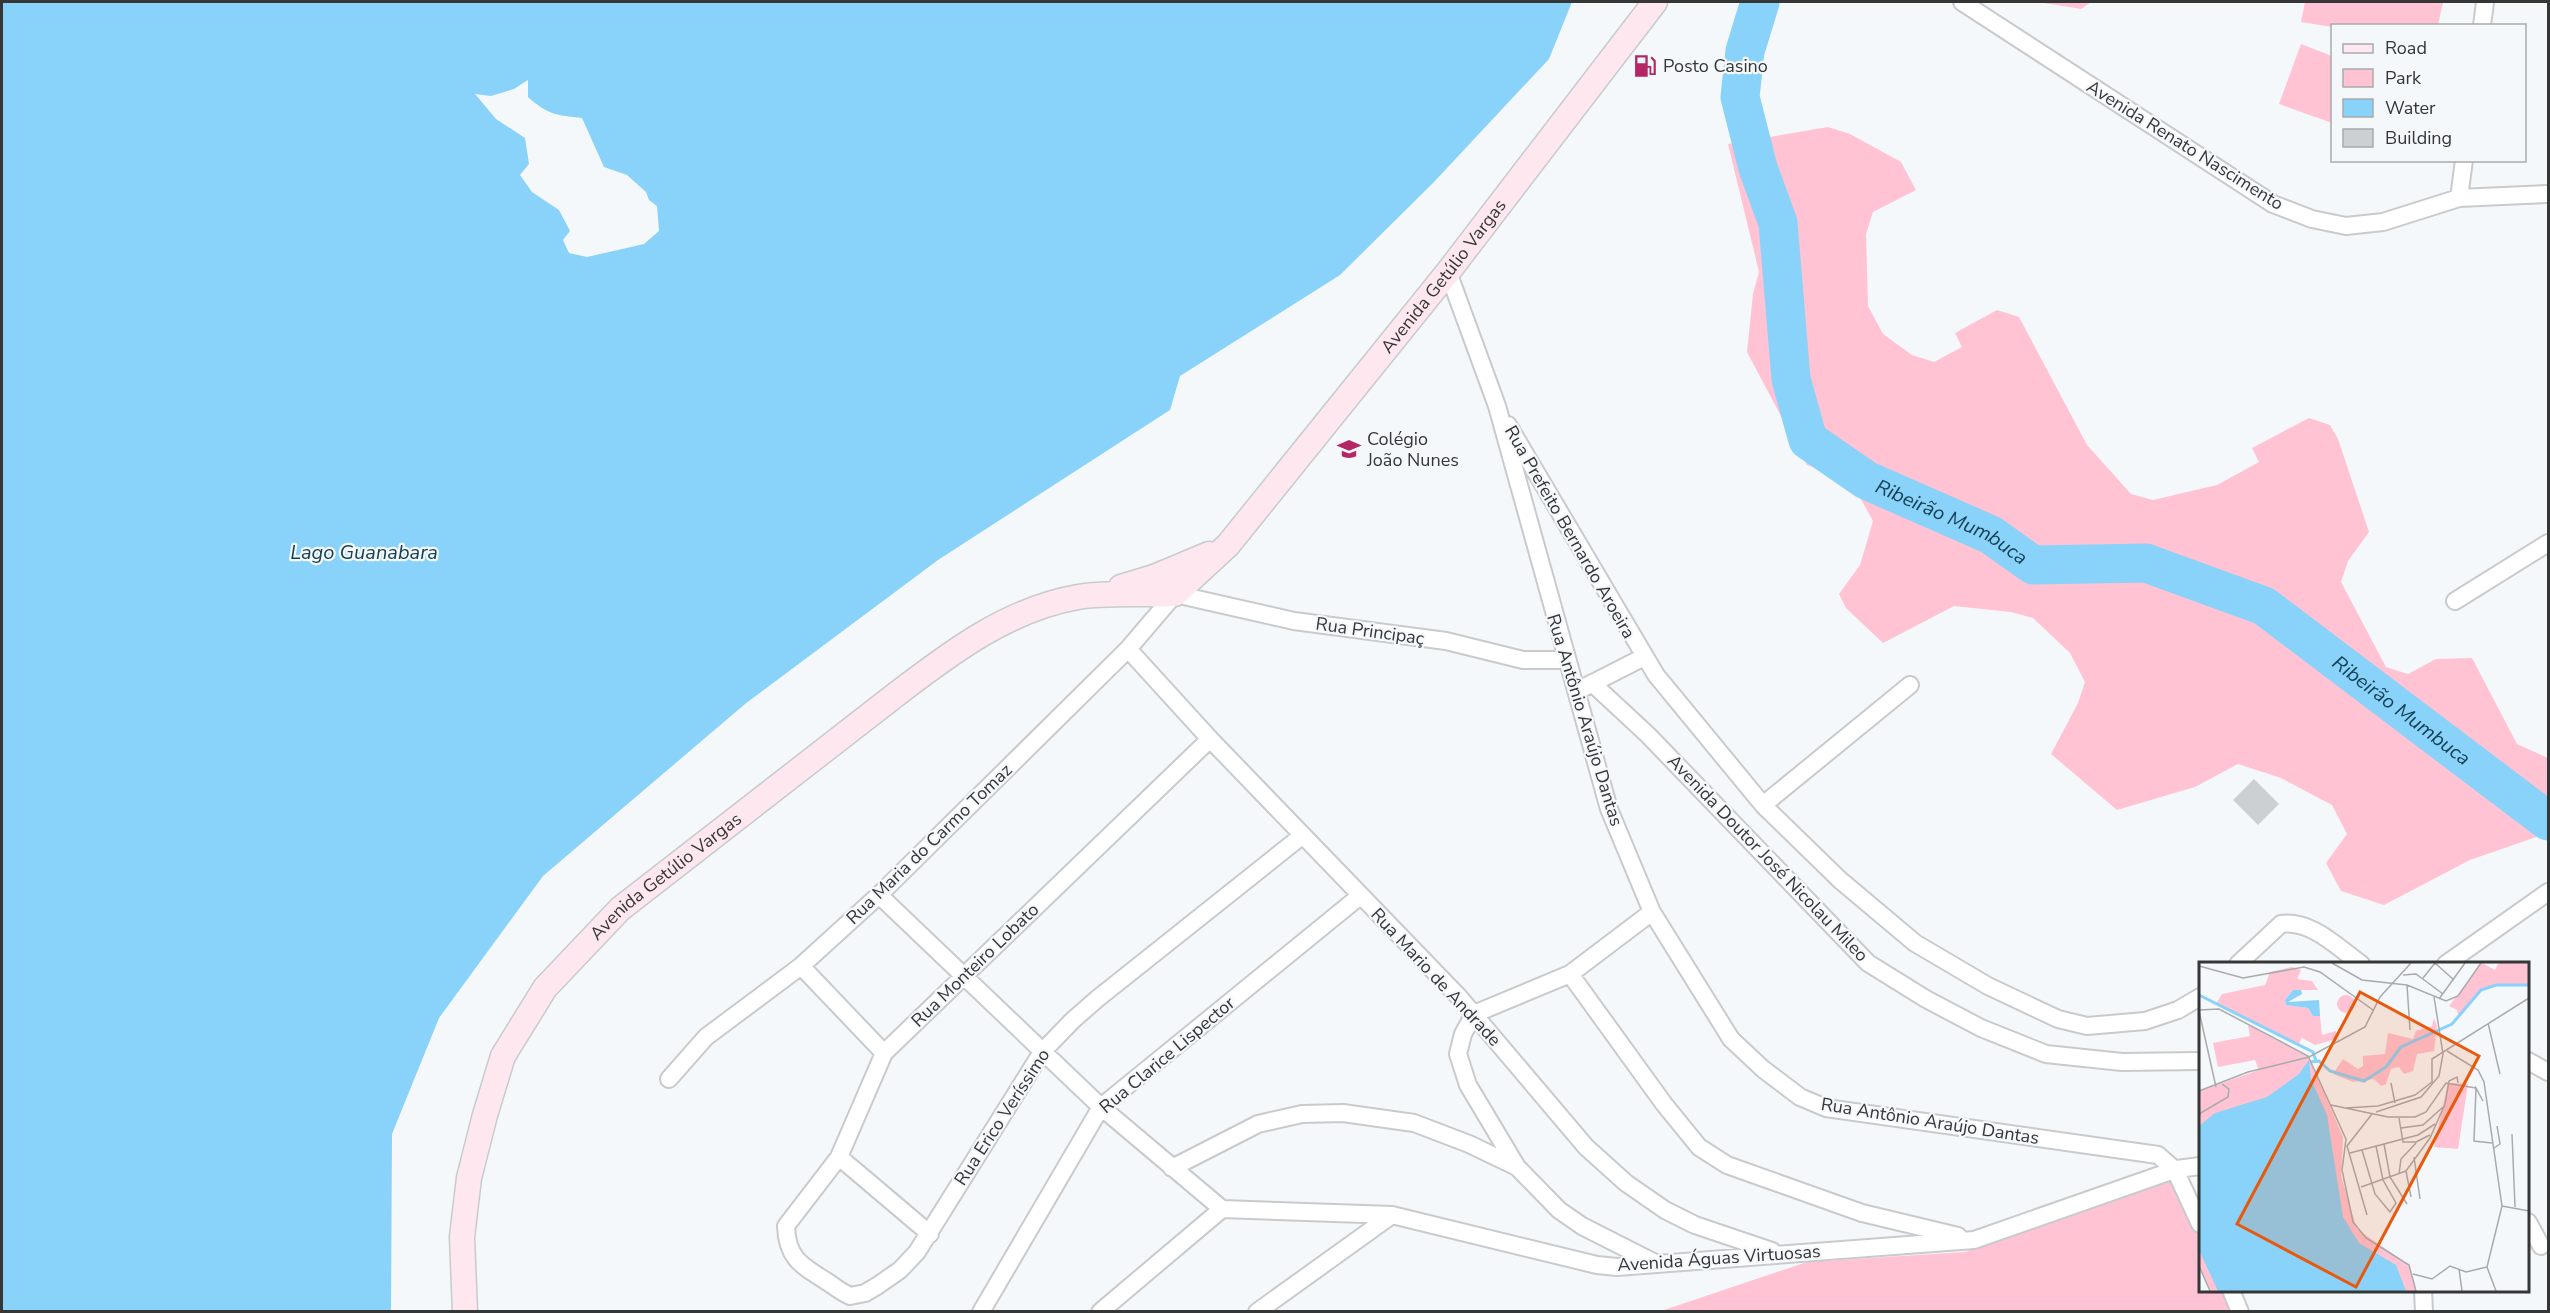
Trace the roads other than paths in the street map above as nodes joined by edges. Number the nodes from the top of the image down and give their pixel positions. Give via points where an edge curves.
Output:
1 (1654, 2) edge
2 (1962, 2) edge
3 (2486, 2) edge
4 (2482, 24) edge
5 (2464, 162) edge
6 (2548, 194) edge
7 (2458, 198) junction
8 (1448, 272) junction
9 (1497, 406) junction
10 (2548, 543) edge
11 (1228, 545) junction
12 (1175, 594) junction
13 (1080, 597) junction
14 (2455, 601) dead end
15 (1128, 649) junction
16 (1644, 657) junction
17 (1566, 660) junction
18 (1592, 683) junction
19 (1910, 685) dead end
20 (1576, 691) junction
21 (1210, 739) junction
22 (1763, 805) junction
23 (1303, 835) junction
24 (2548, 892) edge
25 (879, 895) junction
26 (1360, 896) junction
27 (1652, 912) junction
28 (2239, 962) edge
29 (2360, 962) edge
30 (2447, 962) edge
31 (801, 966) junction
32 (1570, 974) junction
33 (964, 976) junction
34 (2199, 998) edge
35 (1474, 1014) junction
36 (1042, 1052) junction
37 (884, 1053) junction
38 (2199, 1061) edge
39 (2529, 1062) edge
40 (2548, 1072) edge
41 (669, 1079) dead end
42 (1101, 1107) junction
43 (838, 1157) junction
44 (2199, 1166) edge
45 (1518, 1167) junction
46 (1172, 1168) junction
47 (2175, 1170) junction
48 (1222, 1209) junction
49 (1392, 1215) junction
50 (2199, 1222) edge
51 (2529, 1224) edge
52 (786, 1226) joint
53 (930, 1234) junction
54 (1974, 1240) junction
55 (2541, 1246) dead end
56 (1779, 1253) junction
57 (1658, 1264) junction
58 (2232, 1292) edge
59 (2423, 1292) edge
60 (465, 1311) edge
61 (981, 1311) edge
62 (1100, 1311) edge
63 (1257, 1311) edge
64 (2240, 1311) edge
65 (2424, 1311) edge

1 - 8 main road, Avenida Getúlio Vargas
2 - 7 street, Avenida Renato Nascimento via 2273,204 2312,219 2346,226 2383,222
3 - 4 street
5 - 7 street
6 - 7 street, Avenida Renato Nascimento
8 - 9 street, Rua Antônio Araújo Dantas
8 - 11 main road, Avenida Getúlio Vargas
9 - 16 street, Rua Prefeito Bernardo Aroeira
9 - 17 street, Rua Antônio Araújo Dantas
10 - 14 street
11 - 12 main road, Avenida Getúlio Vargas
11 - 13 main road, Avenida Getúlio Vargas via 1154,577
12 - 13 main road, Avenida Getúlio Vargas
12 - 15 street, Rua Maria do Carmo Tomaz
12 - 17 street, Rua Principaç via 1294,621 1446,641 1522,660
13 - 60 main road, Avenida Getúlio Vargas via 1038,607 1002,622 939,662 620,909 545,988 503,1056 469,1178 462,1237
15 - 21 street, Rua Mario de Andrade
15 - 25 street, Rua Maria do Carmo Tomaz
16 - 18 street, Rua Prefeito Bernardo Aroeira
16 - 22 street, Rua Prefeito Bernardo Aroeira
17 - 20 street, Rua Antônio Araújo Dantas
18 - 20 street, Rua Prefeito Bernardo Aroeira
18 - 38 street, Avenida Doutor José Nicolau Mileo via 1648,735 1868,963 1981,1028 2046,1054 2122,1062
19 - 22 street
20 - 27 street, Rua Antônio Araújo Dantas via 1609,809
21 - 23 street, Rua Mario de Andrade
21 - 33 street, Rua Monteiro Lobato
22 - 34 street, Rua Prefeito Bernardo Aroeira via 1840,880 1915,943 1988,986 2058,1019 2087,1026 2145,1021 2178,1010
23 - 26 street, Rua Mario de Andrade
23 - 36 street, Rua Erico Veríssimo via 1097,999
24 - 30 street
25 - 31 street, Rua Maria do Carmo Tomaz
25 - 33 street
26 - 35 street, Rua Mario de Andrade
26 - 42 street, Rua Clarice Lispector
27 - 32 street
27 - 47 street, Rua Antônio Araújo Dantas via 1731,1039 1800,1097 1826,1108 2158,1155
28 - 29 street via 2281,924 2290,923 2309,927
31 - 37 street
31 - 41 street, Rua Maria do Carmo Tomaz via 705,1037
32 - 35 street
32 - 54 street via 1680,1125 1700,1147 1727,1166 1862,1213
33 - 36 street
33 - 37 street, Rua Monteiro Lobato
35 - 45 street via 1458,1054 1462,1070
35 - 56 street, Rua Mario de Andrade via 1587,1147 1626,1183 1695,1225
36 - 42 street
36 - 53 street, Rua Erico Veríssimo
37 - 43 street, Rua Monteiro Lobato
39 - 40 street
42 - 46 street
42 - 61 street, Rua Clarice Lispector
43 - 52 street, Rua Monteiro Lobato
43 - 53 street
44 - 47 street
45 - 46 street via 1414,1123 1322,1113 1258,1124
45 - 57 street via 1559,1210 1582,1226
46 - 48 street
47 - 50 street
47 - 54 street, Avenida Águas Virtuosas
48 - 49 street, Avenida Águas Virtuosas
48 - 62 street
49 - 57 street, Avenida Águas Virtuosas via 1597,1265
49 - 63 street
51 - 55 street
52 - 53 street, Rua Erico Veríssimo via 789,1246 800,1264 850,1296 865,1293 900,1270
54 - 56 street, Avenida Águas Virtuosas
56 - 57 street, Avenida Águas Virtuosas
58 - 64 street
59 - 65 street

